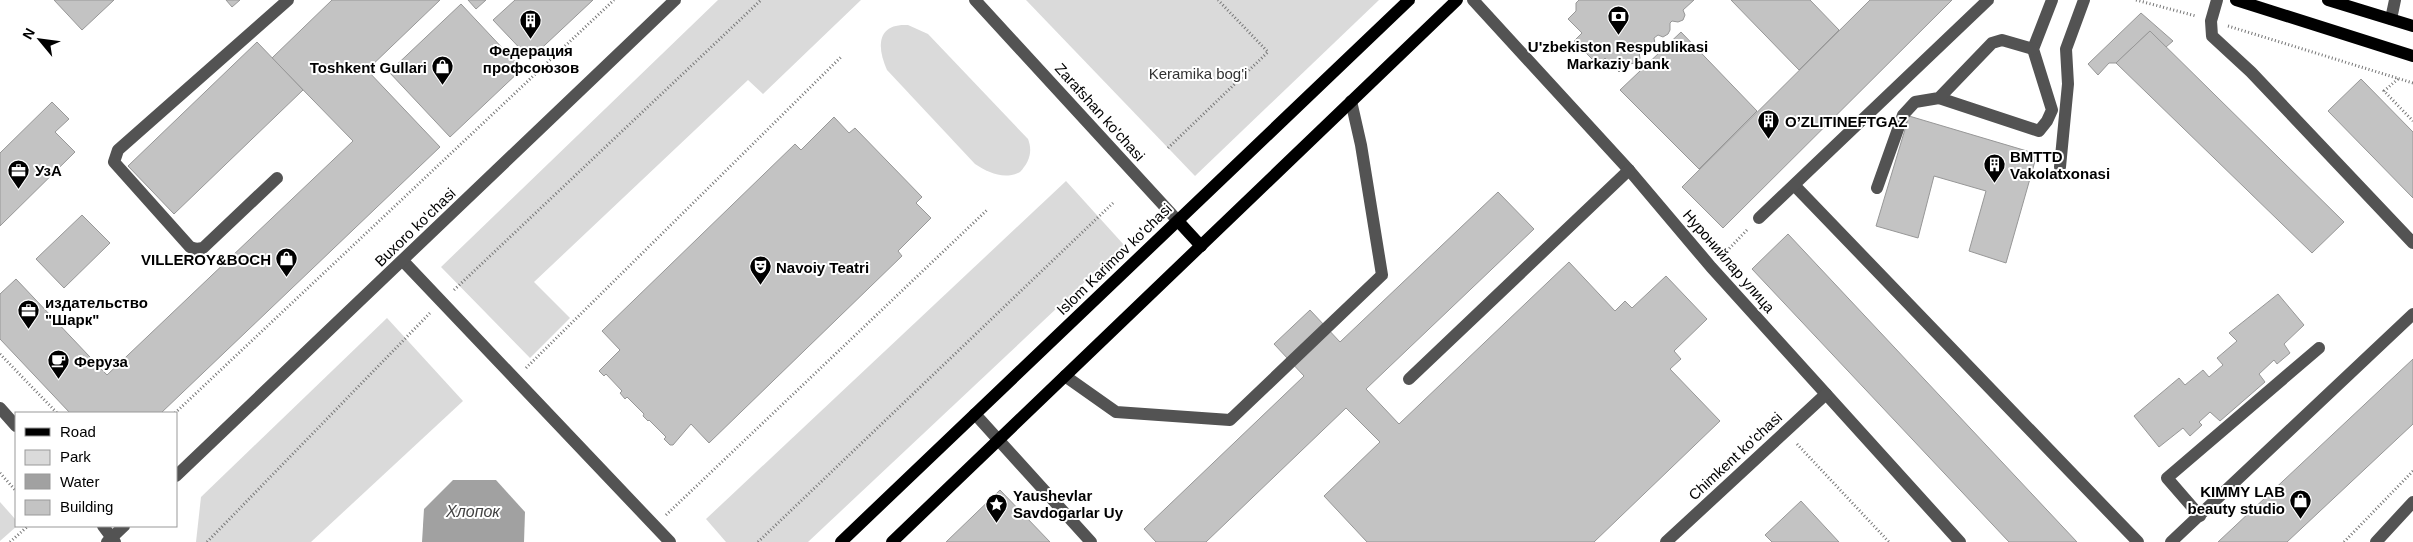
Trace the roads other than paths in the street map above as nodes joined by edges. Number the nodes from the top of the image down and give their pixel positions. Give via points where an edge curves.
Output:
1 (288, 0) edge
2 (675, 0) edge
3 (975, 0) edge
4 (1409, 0) edge
5 (1457, 0) edge
6 (1473, 0) edge
7 (1988, 0) edge
8 (2052, 0) edge
9 (2084, 0) edge
10 (2217, 0) edge
11 (2236, 0) edge
12 (2328, 0) edge
13 (2395, 0) edge
14 (2391, 19) junction
15 (2413, 26) edge
16 (2032, 49) junction
17 (2413, 56) edge
18 (1939, 98) junction
19 (1351, 101) junction
20 (2060, 167) dead end
21 (1630, 170) junction
22 (277, 178) dead end
23 (1795, 186) junction
24 (1877, 188) dead end
25 (1759, 218) road end
26 (1178, 221) junction
27 (2413, 243) edge
28 (1200, 246) junction
29 (403, 261) junction
30 (2413, 314) edge
31 (2319, 348) dead end
32 (1065, 376) junction
33 (1409, 380) dead end
34 (1826, 394) junction
35 (0, 408) edge
36 (975, 414) junction
37 (15, 425) edge
38 (998, 440) junction
39 (178, 474) edge
40 (2413, 502) edge
41 (2200, 516) junction
42 (104, 527) edge
43 (123, 527) edge
44 (111, 540) edge
45 (2175, 541) edge
46 (670, 542) edge
47 (841, 542) edge
48 (892, 542) edge
49 (1091, 542) edge
50 (1666, 542) edge
51 (1960, 542) edge
52 (2138, 542) edge
53 (2376, 542) edge

1 - 22 street via 118,150 114,162 190,247 196,249 203,248
2 - 29 street, Buxoro ko'chasi
3 - 26 street, Zarafshan ko'chasi
4 - 26 main road, Islom Karimov ko'chasi
5 - 19 main road
6 - 21 street, Нуронийлар улица
7 - 23 street
8 - 16 street
9 - 20 street via 2066,49 2068,84
10 - 27 street via 2212,36 2251,72
11 - 17 main road
12 - 14 main road
13 - 14 street
14 - 15 main road
16 - 18 street via 2002,40 1992,43
16 - 18 street via 2052,110 2039,131
18 - 24 street via 1914,102 1903,115
19 - 28 main road
19 - 32 street via 1382,275 1375,282 1230,420 1116,412
21 - 33 street
21 - 34 street, Нуронийлар улица via 1711,267
23 - 25 street
23 - 52 street
26 - 28 main road, Zarafshan ko'chasi
26 - 36 main road, Islom Karimov ko'chasi
28 - 32 main road
29 - 39 street, Buxoro ko'chasi
29 - 46 street
30 - 41 street
31 - 41 street via 2166,478
32 - 38 main road
34 - 50 street, Chimkent ko'chasi
34 - 51 street, Нуронийлар улица
35 - 37 street
36 - 38 street
36 - 47 main road, Islom Karimov ko'chasi
38 - 48 main road
38 - 49 street
40 - 53 street
41 - 45 street
42 - 44 street
43 - 44 street

